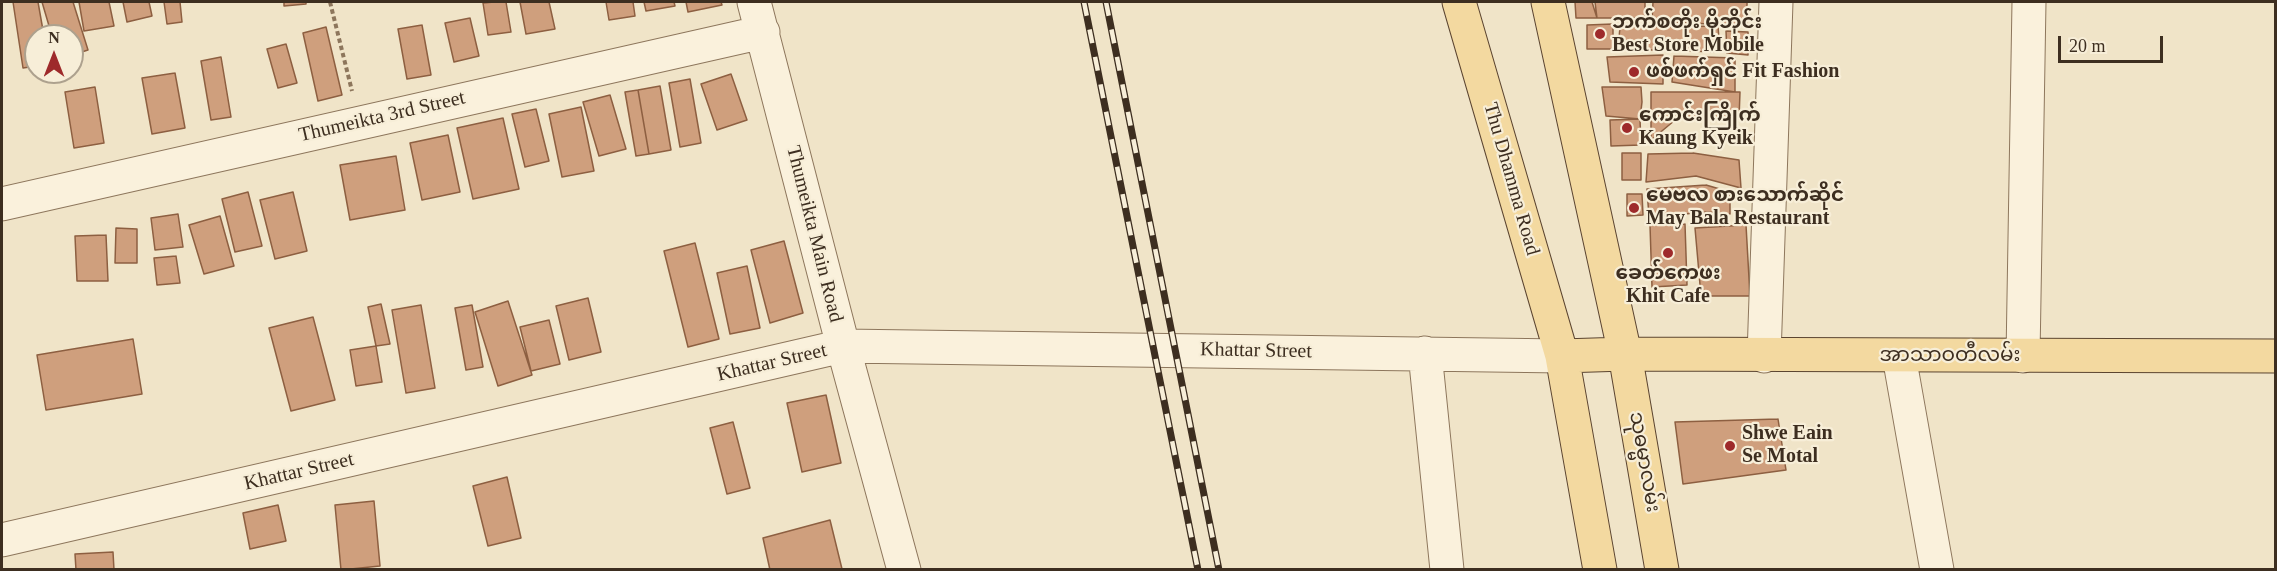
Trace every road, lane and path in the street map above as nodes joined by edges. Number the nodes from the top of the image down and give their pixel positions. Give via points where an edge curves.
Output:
1 (330, 2) edge
2 (1460, 2) edge
3 (1548, 2) edge
4 (1776, 2) edge
5 (2029, 2) edge
6 (758, 16) edge
7 (359, 123) junction
8 (2, 204) edge
9 (843, 346) junction
10 (1425, 353) junction
11 (1625, 354) junction
12 (1562, 356) junction
13 (1764, 356) junction
14 (1899, 356) junction
15 (2023, 356) junction
16 (2276, 356) edge
17 (2, 540) edge
18 (904, 570) edge
19 (1447, 570) edge
20 (1600, 570) edge
21 (1662, 570) edge
22 (1937, 570) edge

1 - 7 path
2 - 12 main road, Thu Dhamma Road
3 - 11 main road
4 - 13 street
5 - 15 street
6 - 7 street, Thumeikta 3rd Street
6 - 9 street, Thumeikta Main Road
7 - 8 street, Thumeikta 3rd Street
9 - 10 street, Khattar Street
9 - 17 street, Khattar Street
9 - 18 street, Thumeikta Main Road
10 - 12 street, Khattar Street
10 - 19 street
11 - 12 main road, အာသာဝတီလမ်း
11 - 13 main road, အာသာဝတီလမ်း
11 - 21 main road, သုဓမ္မာလမ်း
12 - 20 main road
13 - 14 main road, အာသာဝတီလမ်း
14 - 15 main road, အာသာဝတီလမ်း
14 - 22 street
15 - 16 main road, အာသာဝတီလမ်း

